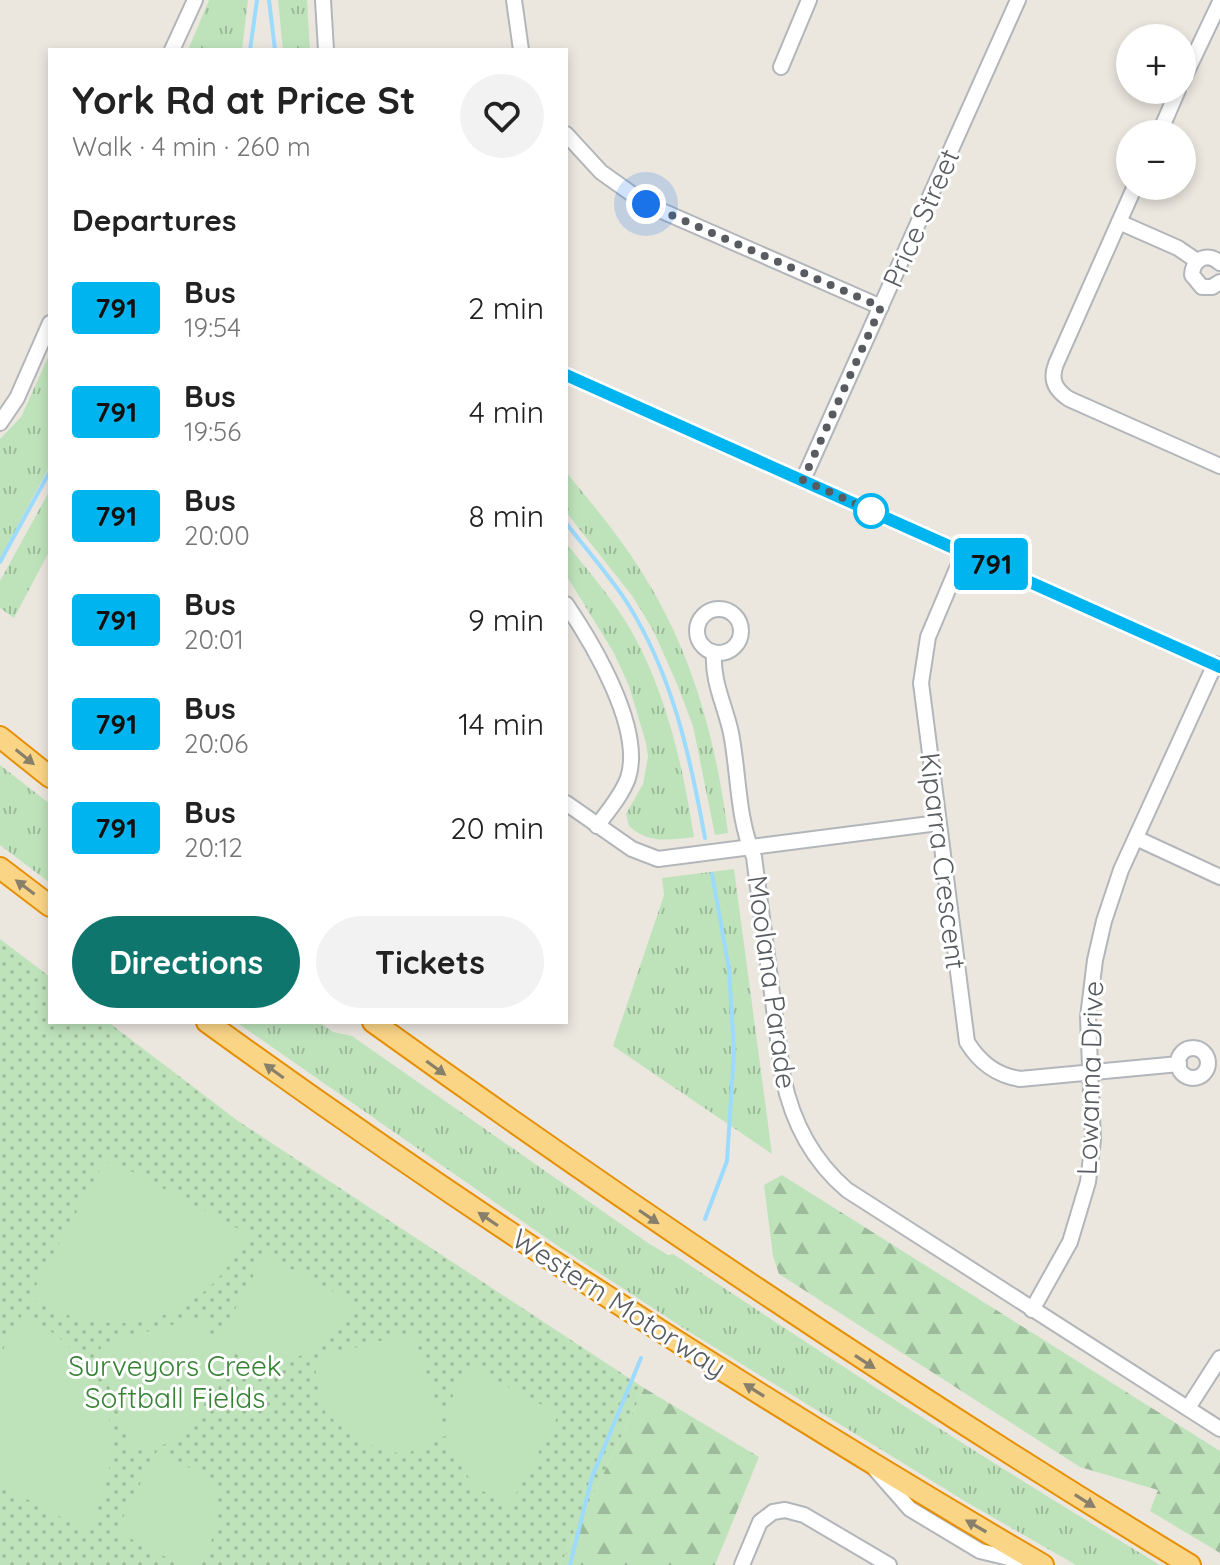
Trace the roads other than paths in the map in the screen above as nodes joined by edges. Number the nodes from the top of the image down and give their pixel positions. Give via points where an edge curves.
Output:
1 (195, 0) edge
2 (323, 0) edge
3 (514, 0) edge
4 (1018, 0) edge
5 (810, 1) edge
6 (1220, 2) edge
7 (173, 48) edge
8 (326, 48) edge
9 (521, 48) edge
10 (1196, 53) edge
11 (781, 67) dead end
12 (568, 136) edge
13 (1129, 200) edge
14 (1119, 222) junction
15 (1197, 261) junction
16 (1220, 263) edge
17 (1220, 282) edge
18 (881, 307) junction
19 (48, 328) edge
20 (568, 376) edge
21 (0, 423) edge
22 (1220, 466) edge
23 (803, 480) junction
24 (964, 552) junction
25 (568, 607) edge
26 (714, 653) dead end
27 (1217, 665) edge
28 (0, 737) edge
29 (48, 775) edge
30 (568, 804) edge
31 (938, 823) junction
32 (597, 826) junction
33 (1136, 838) junction
34 (750, 848) junction
35 (0, 868) edge
36 (1220, 877) edge
37 (48, 904) edge
38 (210, 1024) edge
39 (376, 1024) edge
40 (1179, 1064) dead end
41 (1089, 1074) junction
42 (1032, 1310) junction
43 (1220, 1358) edge
44 (1188, 1408) junction
45 (1220, 1429) edge
46 (742, 1565) edge
47 (889, 1565) edge
48 (1043, 1565) edge
49 (1190, 1565) edge

1 - 7 street
2 - 8 street
3 - 9 street
4 - 18 street, Price Street
5 - 11 street
6 - 10 street
12 - 18 street via 601,172 646,204
13 - 14 street
14 - 15 street
14 - 22 street via 1056,364 1054,382 1069,399
15 - 16 street via 1210,257
15 - 17 street via 1192,270 1197,284 1207,288
18 - 23 street, Price Street
19 - 21 street
20 - 23 street
23 - 24 street
24 - 27 street
24 - 31 street, Kiparra Crescent via 933,621 922,668
25 - 32 street via 611,685 630,747 625,785
26 - 34 street, Moolana Parade via 714,677 731,732
27 - 33 street, Lowanna Drive
28 -> 29 highway
30 - 32 street
31 - 34 street
31 - 41 street, Kiparra Crescent via 967,1042 986,1065 1012,1078
32 - 34 street via 658,859
33 - 36 street
33 - 41 street, Lowanna Drive via 1115,887 1095,960
34 - 42 street, Moolana Parade via 787,1094 813,1152 847,1190
37 -> 35 highway
48 -> 38 highway, Western Motorway via 580,1281
39 -> 49 highway via 780,1306
40 - 41 street, Kiparra Crescent
41 - 42 street, Lowanna Drive via 1093,1140 1085,1198 1064,1256
42 - 44 street, Moolana Parade
43 - 44 street
44 - 45 street, Moolana Parade
46 - 47 street via 760,1522 785,1510 804,1515

